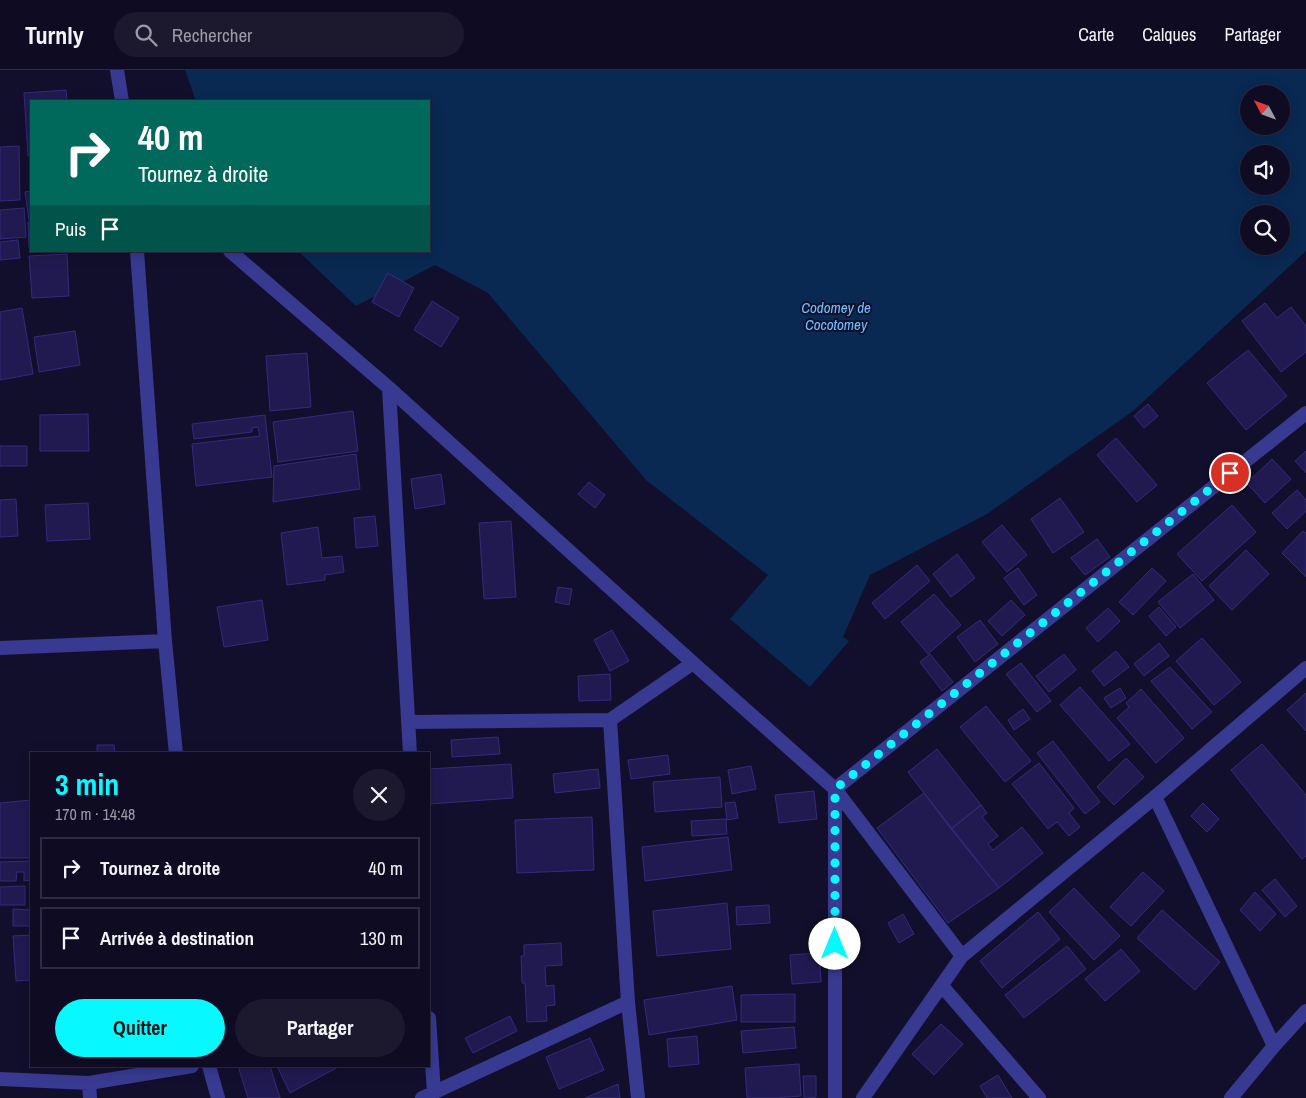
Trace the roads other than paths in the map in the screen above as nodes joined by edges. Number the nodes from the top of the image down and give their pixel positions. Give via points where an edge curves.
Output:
1 (117, 70) edge
2 (122, 100) edge
3 (137, 252) edge
4 (231, 252) edge
5 (389, 388) junction
6 (1306, 413) edge
7 (164, 640) junction
8 (0, 648) edge
9 (693, 663) junction
10 (1306, 668) edge
11 (610, 720) junction
12 (408, 722) junction
13 (176, 752) edge
14 (410, 752) edge
15 (835, 789) junction
16 (1156, 797) junction
17 (962, 956) junction
18 (942, 986) junction
19 (628, 1002) junction
20 (1306, 1011) edge
21 (1274, 1046) junction
22 (186, 1067) edge
23 (209, 1067) edge
24 (428, 1067) edge
25 (0, 1079) edge
26 (89, 1083) junction
27 (428, 1096) edge
28 (90, 1098) edge
29 (218, 1098) edge
30 (638, 1098) edge
31 (835, 1098) edge
32 (863, 1098) edge
33 (1039, 1098) edge
34 (1230, 1098) edge

1 - 2 street
3 - 7 street
4 - 5 street
5 - 9 street
5 - 12 street
6 - 15 street
7 - 8 street
7 - 13 street
9 - 11 street
9 - 15 street
10 - 16 street
11 - 12 street
11 - 19 street
12 - 14 street
15 - 17 street
15 - 31 street
16 - 17 street
16 - 21 street
17 - 18 street
18 - 32 street
18 - 33 street
19 - 27 street
19 - 30 street
20 - 21 street
21 - 34 street
22 - 26 street
23 - 29 street
24 - 27 street
25 - 26 street
26 - 28 street

